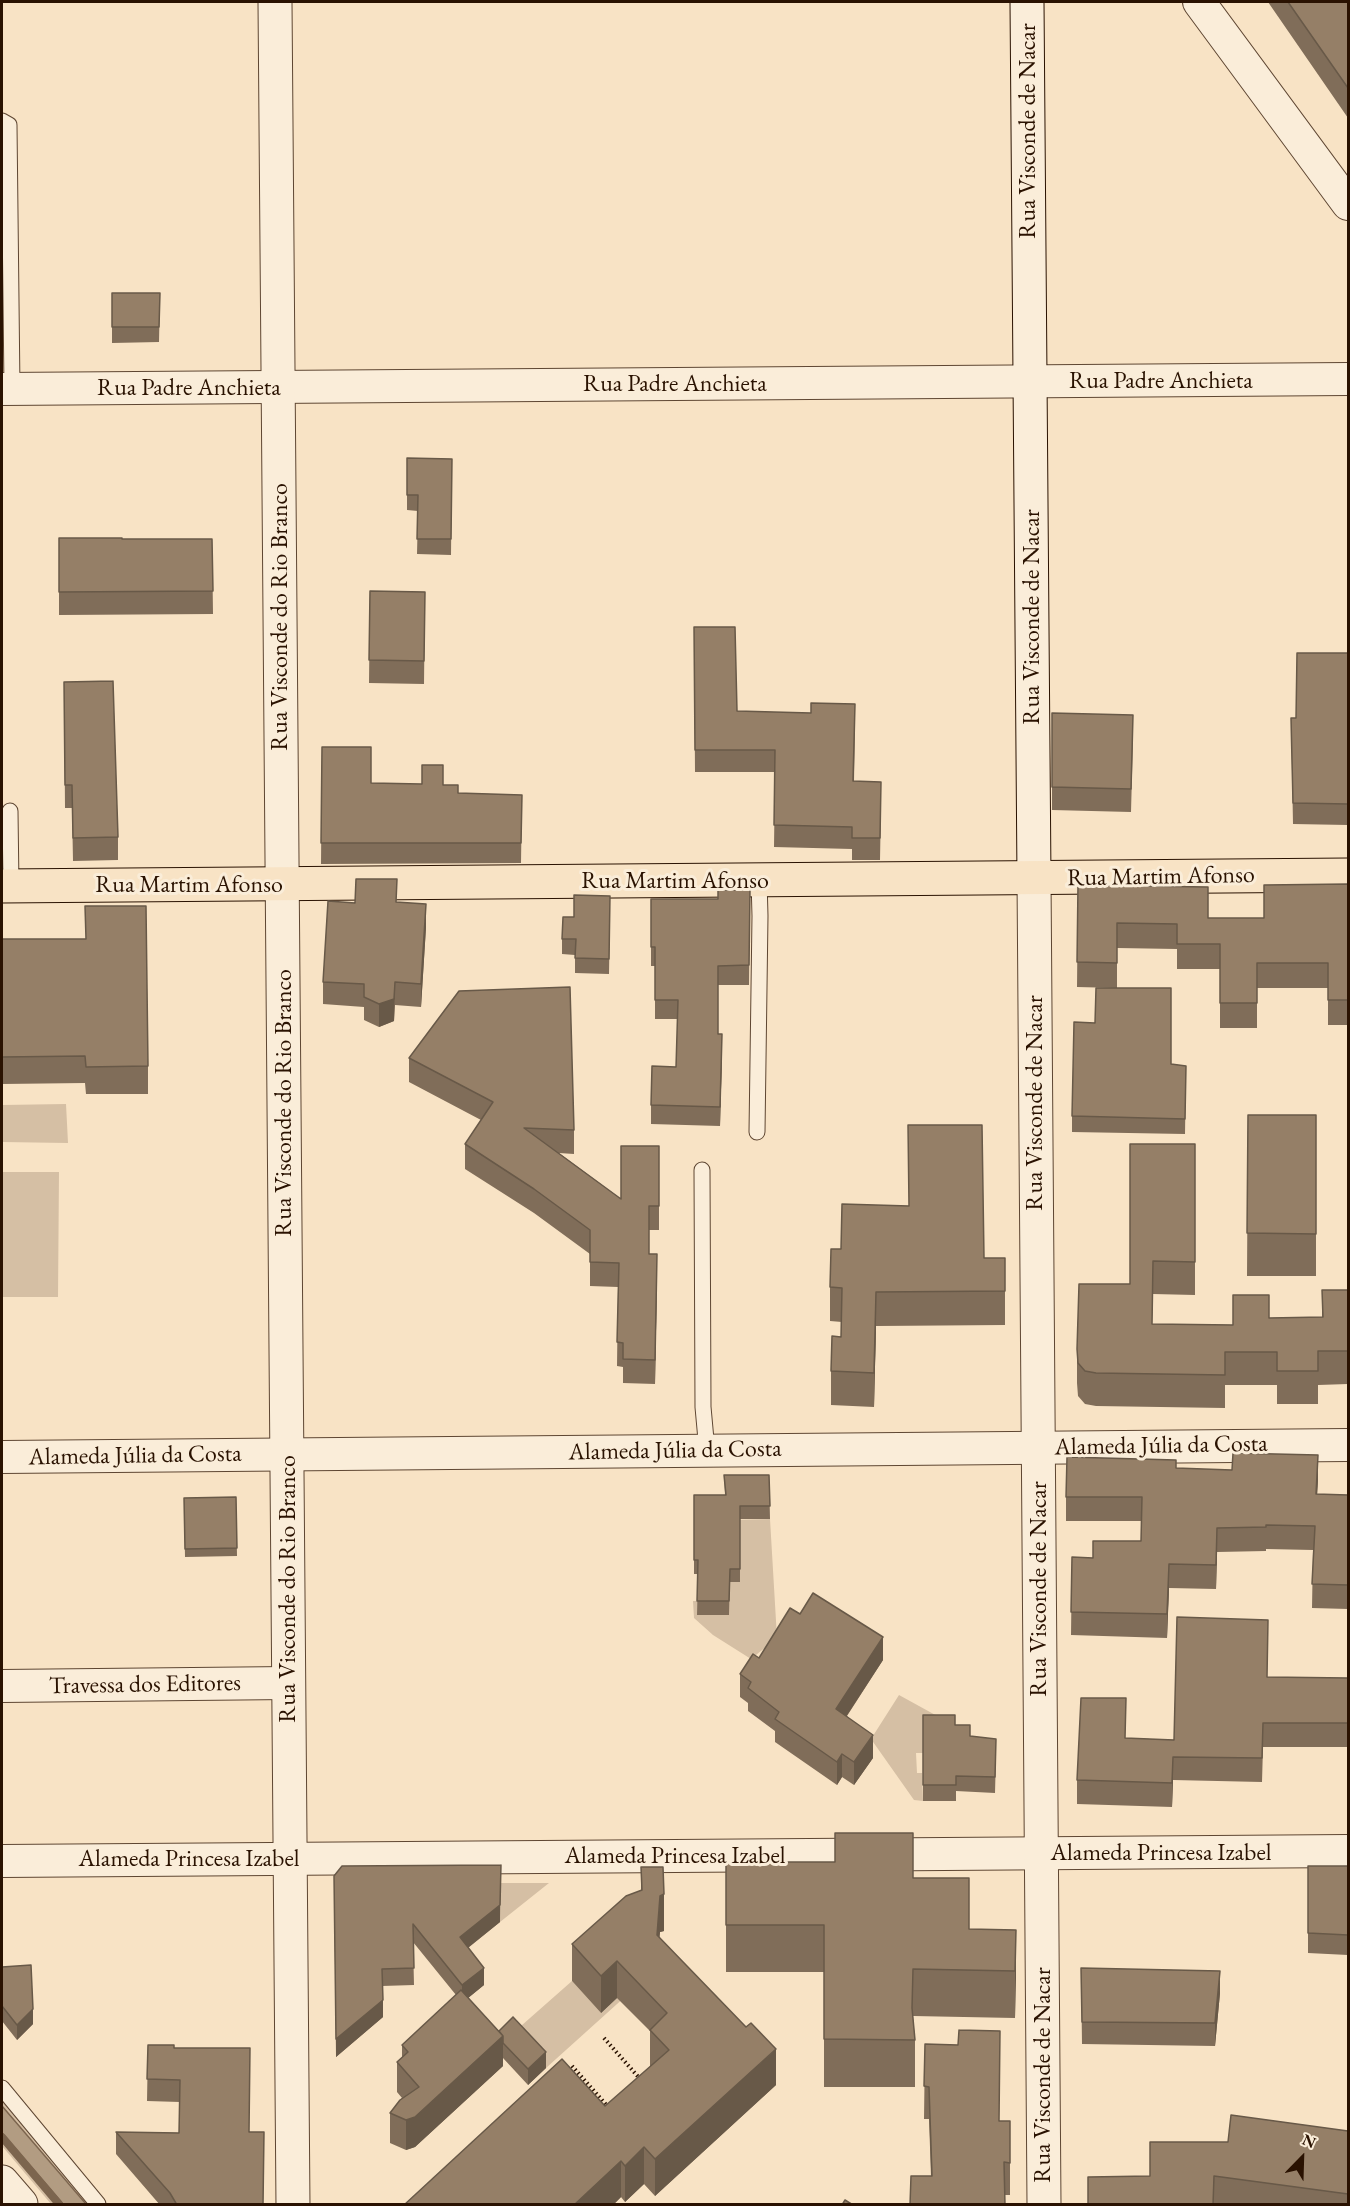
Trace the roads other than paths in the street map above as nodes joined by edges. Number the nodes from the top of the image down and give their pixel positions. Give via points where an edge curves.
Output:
1 (276, 2) edge
2 (1027, 2) edge
3 (1199, 2) edge
4 (2, 121) edge
5 (1348, 204) edge
6 (1348, 379) edge
7 (1030, 382) junction
8 (279, 387) junction
9 (7, 389) edge
10 (10, 811) dead end
11 (1348, 875) edge
12 (1034, 878) junction
13 (759, 880) junction
14 (282, 884) junction
15 (6, 886) edge
16 (757, 1132) dead end
17 (702, 1170) dead end
18 (1348, 1445) edge
19 (1038, 1448) junction
20 (707, 1451) junction
21 (287, 1454) junction
22 (2, 1457) edge
23 (288, 1683) junction
24 (2, 1686) edge
25 (1348, 1851) edge
26 (1041, 1854) junction
27 (290, 1859) junction
28 (2, 1861) edge
29 (2, 2088) edge
30 (2, 2182) edge
31 (21, 2205) edge
32 (98, 2205) edge
33 (292, 2205) edge
34 (1044, 2205) edge

1 - 8 street, Rua Visconde do Rio Branco
2 - 7 street, Rua Visconde de Nacar
3 - 5 street
4 - 9 lane via 9,125
6 - 7 street, Rua Padre Anchieta
7 - 8 street, Rua Padre Anchieta
7 - 12 street, Rua Visconde de Nacar
8 - 9 street, Rua Padre Anchieta
8 - 14 street, Rua Visconde do Rio Branco
10 - 15 lane
11 - 12 main road, Rua Martim Afonso
12 - 13 main road, Rua Martim Afonso
12 - 19 street, Rua Visconde de Nacar
13 - 14 main road, Rua Martim Afonso
13 - 16 lane
14 - 15 main road, Rua Martim Afonso
14 - 21 street, Rua Visconde do Rio Branco
17 - 20 lane
18 - 19 street, Alameda Júlia da Costa
19 - 20 street, Alameda Júlia da Costa
19 - 26 street, Rua Visconde de Nacar
20 - 21 street, Alameda Júlia da Costa
21 - 22 street, Alameda Júlia da Costa
21 - 23 street, Rua Visconde do Rio Branco
23 - 24 street, Travessa dos Editores
23 - 27 street, Rua Visconde do Rio Branco
25 - 26 street, Alameda Princesa Izabel
26 - 27 street, Alameda Princesa Izabel
26 - 34 street, Rua Visconde de Nacar
27 - 28 street, Alameda Princesa Izabel
27 - 33 street, Rua Visconde do Rio Branco
29 - 32 lane
30 - 31 street

